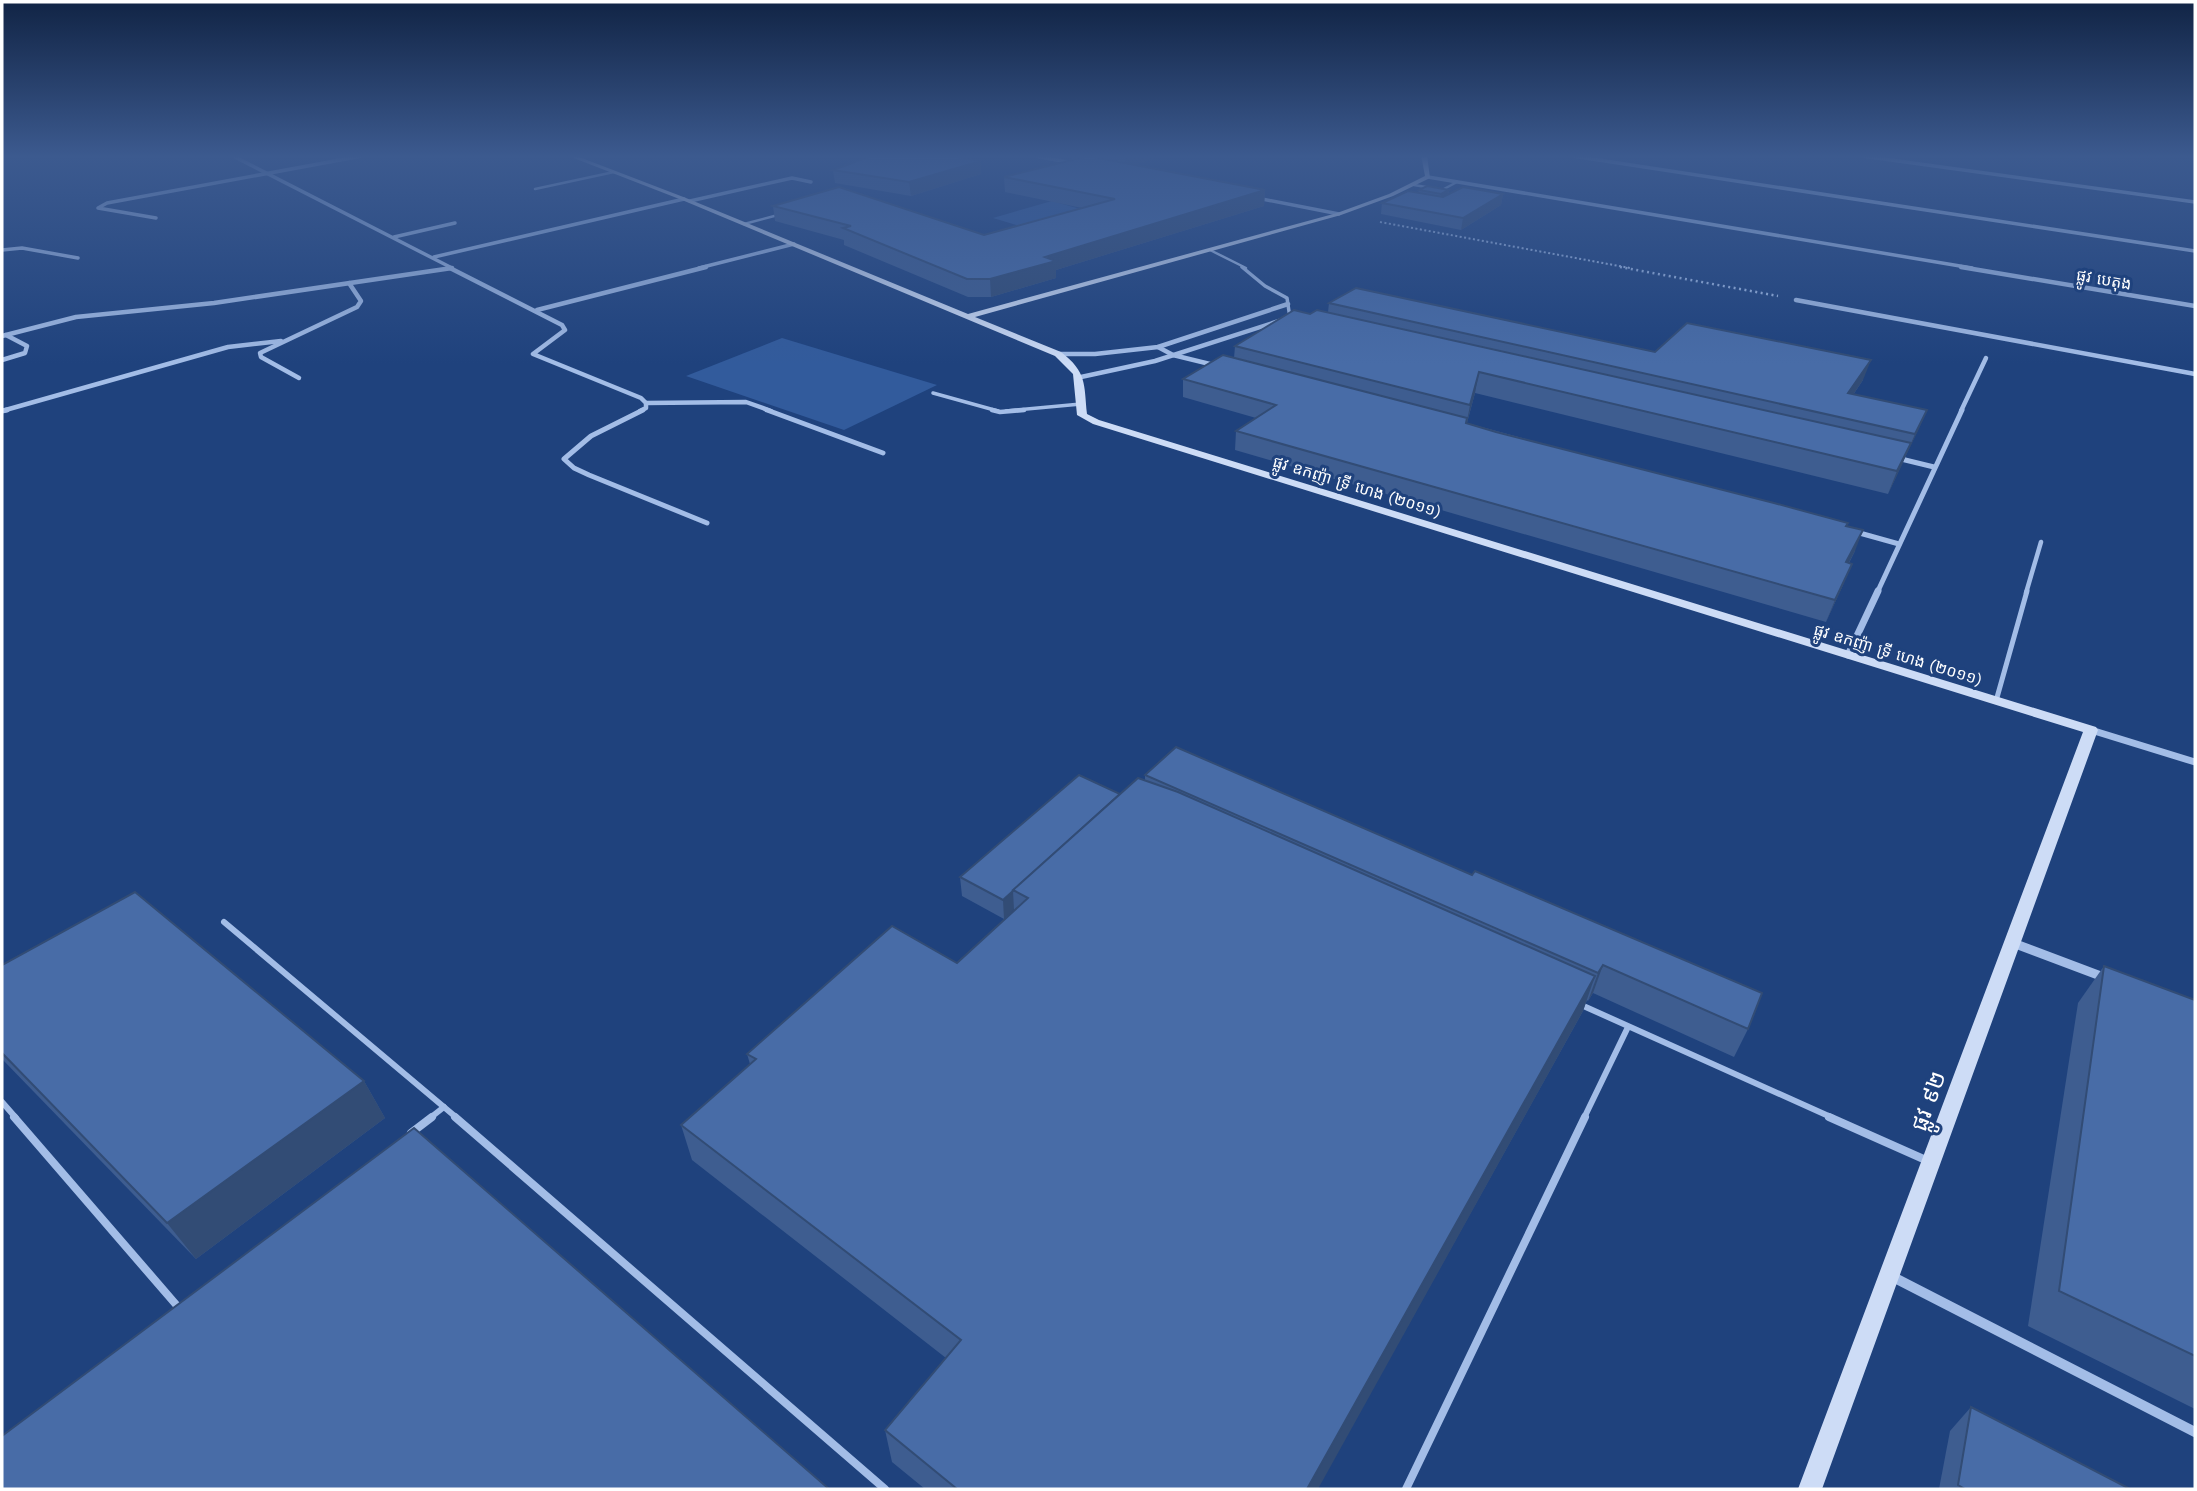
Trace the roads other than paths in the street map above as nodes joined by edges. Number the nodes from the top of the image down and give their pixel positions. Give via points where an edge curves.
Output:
1 (368, 225) edge
2 (448, 225) edge
3 (577, 225) edge
4 (745, 225) edge
5 (1301, 225) edge
6 (1710, 225) edge
7 (2022, 225) edge
8 (393, 237) junction
9 (794, 244) junction
10 (2, 250) edge
11 (1210, 250) junction
12 (2195, 251) edge
13 (433, 257) junction
14 (78, 258) dead end
15 (452, 268) junction
16 (349, 283) junction
17 (1796, 300) road end
18 (1288, 304) junction
19 (2195, 306) edge
20 (537, 310) junction
21 (969, 316) junction
22 (1290, 318) junction
23 (1303, 321) edge
24 (3, 334) edge
25 (281, 341) junction
26 (1158, 347) junction
27 (1058, 354) junction
28 (1173, 355) junction
29 (1986, 358) dead end
30 (2, 360) edge
31 (1227, 369) edge
32 (2195, 374) edge
33 (1081, 377) junction
34 (299, 378) dead end
35 (933, 393) dead end
36 (646, 403) junction
37 (1080, 404) junction
38 (2, 411) edge
39 (883, 453) dead end
40 (1894, 458) edge
41 (1934, 467) junction
42 (707, 523) dead end
43 (1845, 530) edge
44 (2041, 542) dead end
45 (1899, 544) junction
46 (1848, 655) junction
47 (1996, 701) junction
48 (2091, 730) junction
49 (2195, 762) edge
50 (224, 922) dead end
51 (2013, 943) junction
52 (2117, 983) edge
53 (1565, 998) edge
54 (1628, 1027) junction
55 (2, 1102) edge
56 (444, 1107) junction
57 (400, 1141) edge
58 (1931, 1162) junction
59 (1889, 1276) junction
60 (190, 1299) edge
61 (179, 1308) junction
62 (168, 1316) edge
63 (2195, 1432) edge
64 (885, 1489) edge
65 (1406, 1489) edge
66 (1810, 1489) edge

1 - 8 street
2 - 8 street
3 - 13 street
4 - 9 main road
5 - 11 main road
6 - 19 street, ផ្លូវ បេតុង
7 - 12 street
8 - 13 street
9 - 20 street
9 - 21 main road
10 - 14 street via 22,248
11 - 18 lane via 1247,269 1287,298
11 - 21 main road
13 - 15 street
15 - 16 street
15 - 20 street
16 - 24 street via 76,317
16 - 25 street via 361,301 357,307
17 - 32 street
18 - 22 lane
18 - 26 street
20 - 36 street via 565,330 533,354
21 - 27 main road
22 - 23 street
22 - 28 street
24 - 30 street via 27,346 25,353
25 - 34 street via 264,348 261,357
25 - 38 street via 228,348
26 - 27 street
26 - 28 street
27 - 33 main road via 1074,365
28 - 31 street
28 - 33 street
29 - 41 street
33 - 37 main road
35 - 37 lane via 1000,412
36 - 39 street via 746,402
36 - 42 street via 646,408 587,440 565,459 589,475
37 - 46 main road, ផ្លូវ ឧកញ៉ា ទ្រី ហេង (២០១១) via 1082,415 1096,422
40 - 41 street
41 - 45 street
43 - 45 street
44 - 47 lane
45 - 46 street
46 - 47 main road, ផ្លូវ ឧកញ៉ា ទ្រី ហេង (២០១១)
47 - 48 main road, ផ្លូវ ឧកញ៉ា ទ្រី ហេង (២០១១)
48 - 49 street, ផ្លូវ ឧកញ៉ា ទ្រី ហេង (២០១១)
48 - 51 main road, ផ្លូវ ៩២
50 - 56 lane
51 - 52 street
51 - 58 main road, ផ្លូវ ៩២
53 - 54 lane
54 - 58 lane
54 - 65 lane
55 - 61 lane
56 - 57 lane
56 - 64 lane
58 - 59 main road, ផ្លូវ ៩២
59 - 63 street
59 - 66 main road, ផ្លូវ ៩២
60 - 61 lane
61 - 62 lane

